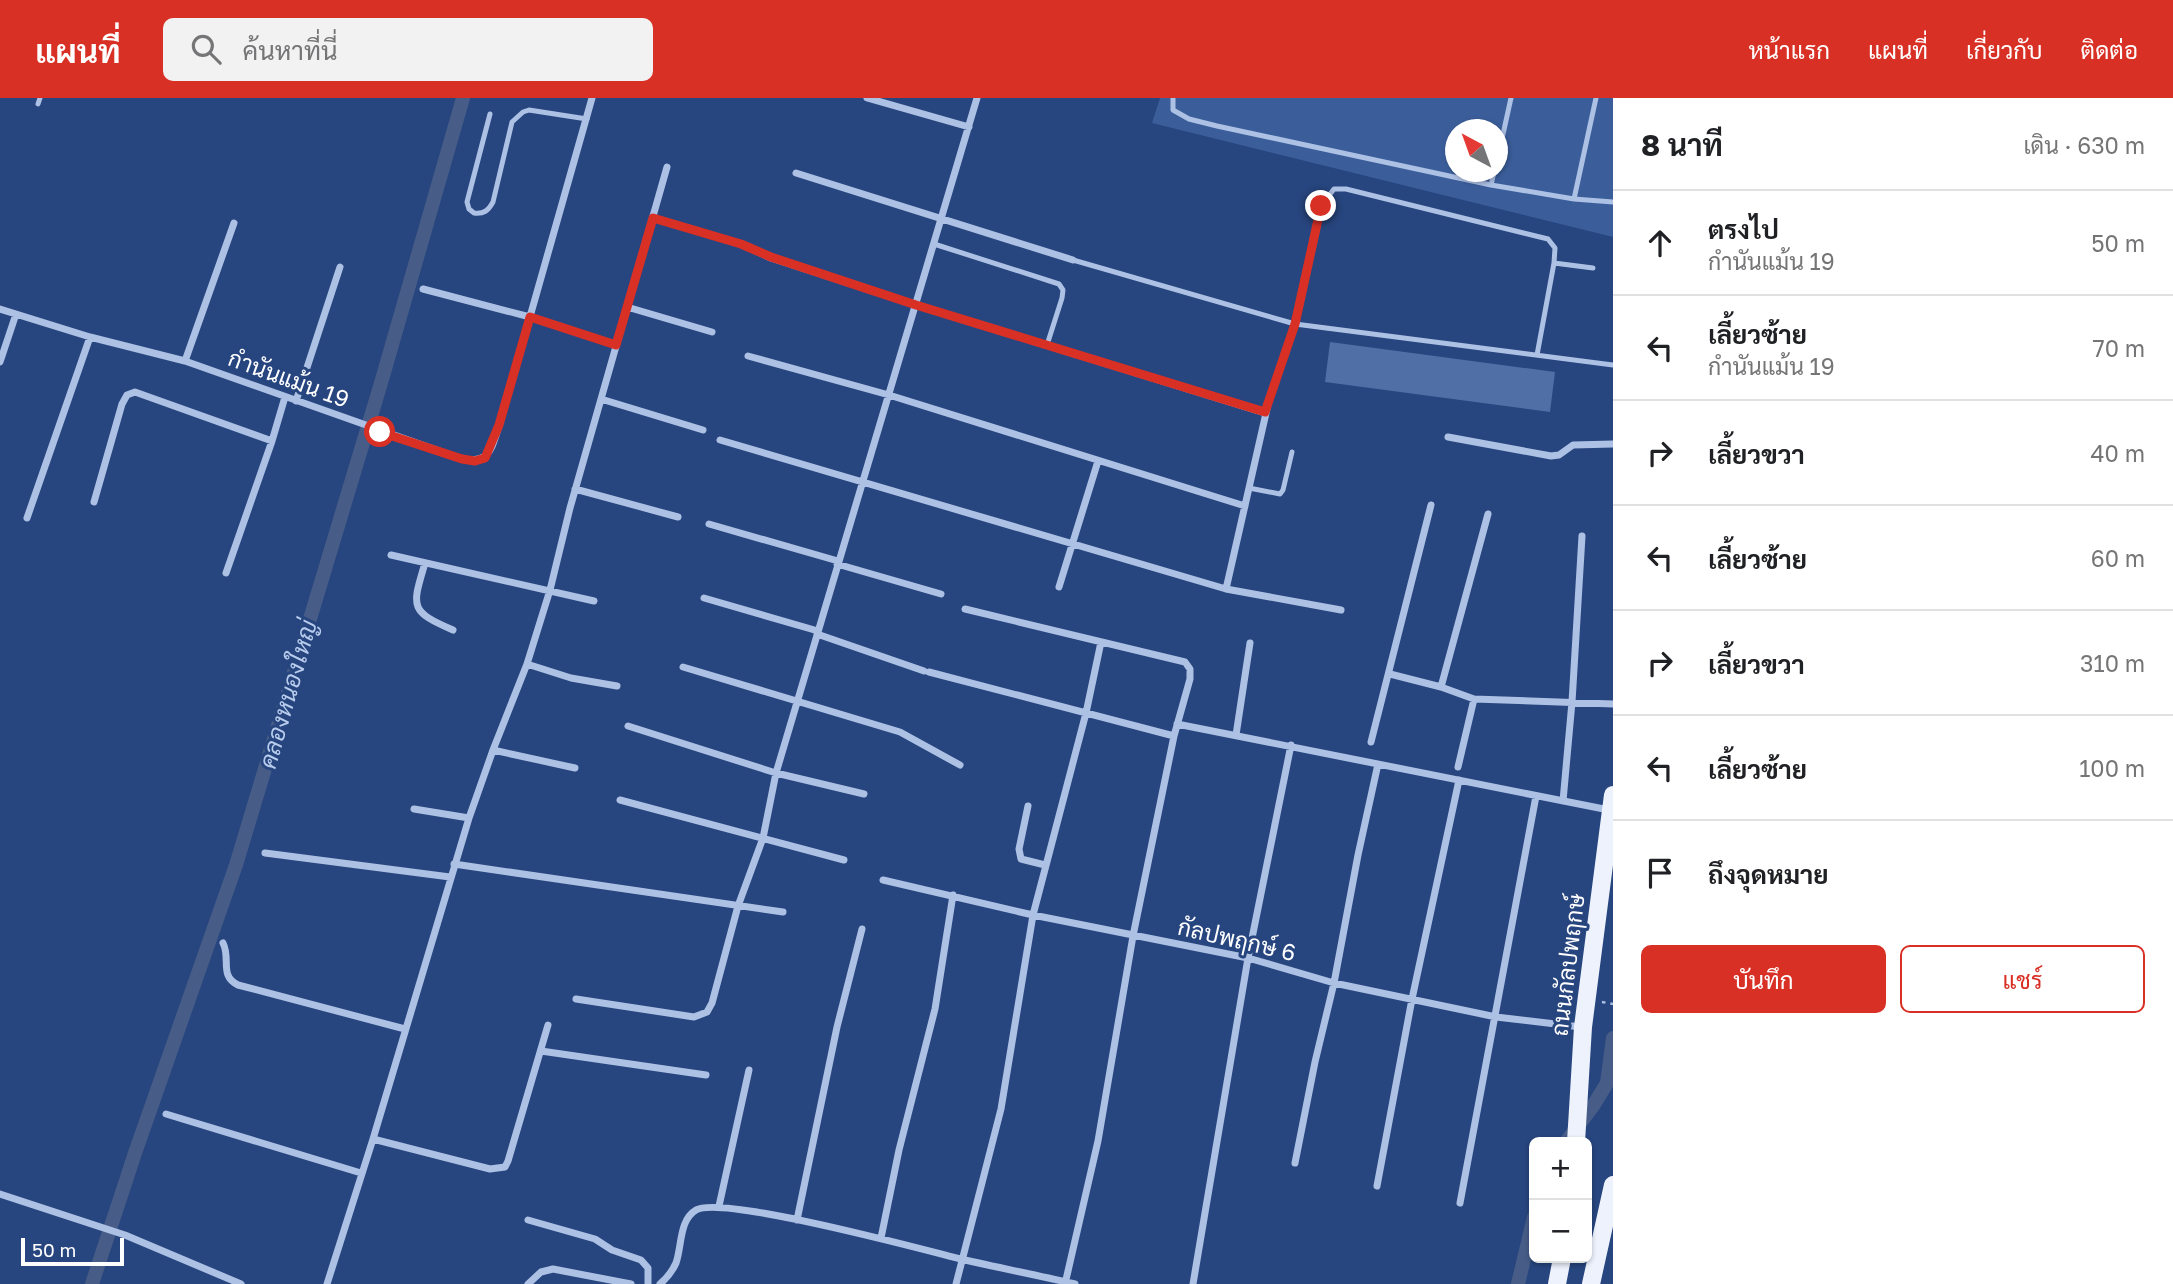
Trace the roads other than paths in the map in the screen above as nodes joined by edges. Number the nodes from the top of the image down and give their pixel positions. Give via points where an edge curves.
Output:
1 (592, 98) edge
2 (867, 98) edge
3 (977, 98) edge
4 (1173, 98) edge
5 (1511, 98) edge
6 (1596, 98) edge
7 (490, 114) dead end
8 (587, 119) junction
9 (1506, 119) edge
10 (969, 127) junction
11 (667, 167) dead end
12 (796, 173) dead end
13 (1492, 182) edge
14 (1491, 185) junction
15 (1574, 199) junction
16 (1613, 202) edge
17 (653, 218) junction
18 (942, 218) junction
19 (234, 223) dead end
20 (934, 244) junction
21 (1073, 260) joint
22 (1554, 263) junction
23 (340, 267) dead end
24 (1593, 268) dead end
25 (423, 289) dead end
26 (916, 305) junction
27 (627, 307) junction
28 (0, 309) edge
29 (16, 314) junction
30 (530, 317) junction
31 (1295, 324) junction
32 (712, 332) dead end
33 (90, 337) junction
34 (616, 345) junction
35 (1047, 345) junction
36 (1537, 355) junction
37 (748, 356) dead end
38 (0, 362) edge
39 (185, 362) junction
40 (1613, 365) edge
41 (889, 395) junction
42 (285, 397) junction
43 (601, 399) junction
44 (1269, 400) joint
45 (296, 401) junction
46 (1265, 412) junction
47 (704, 430) dead end
48 (1448, 437) dead end
49 (720, 440) dead end
50 (272, 441) junction
51 (1613, 444) edge
52 (1292, 452) dead end
53 (1098, 461) junction
54 (861, 483) junction
55 (1249, 488) junction
56 (575, 489) junction
57 (94, 502) dead end
58 (1431, 505) dead end
59 (1245, 506) junction
60 (1488, 514) dead end
61 (678, 517) dead end
62 (27, 518) dead end
63 (709, 524) dead end
64 (1582, 536) dead end
65 (1071, 544) junction
66 (391, 555) dead end
67 (425, 563) junction
68 (838, 563) junction
69 (226, 573) dead end
70 (1059, 587) dead end
71 (1226, 589) junction
72 (550, 590) junction
73 (941, 594) dead end
74 (704, 598) dead end
75 (594, 601) dead end
76 (965, 609) dead end
77 (1341, 610) dead end
78 (453, 630) dead end
79 (817, 633) junction
80 (1101, 642) junction
81 (1250, 643) dead end
82 (527, 664) junction
83 (683, 667) dead end
84 (1390, 674) junction
85 (617, 686) dead end
86 (1441, 687) junction
87 (1474, 699) junction
88 (797, 701) junction
89 (1572, 702) junction
90 (1613, 704) edge
91 (1086, 713) junction
92 (1177, 724) junction
93 (628, 726) dead end
94 (1236, 735) junction
95 (1174, 736) junction
96 (1371, 742) dead end
97 (1292, 745) junction
98 (493, 750) junction
99 (1378, 764) junction
100 (960, 765) dead end
101 (1458, 767) dead end
102 (575, 768) dead end
103 (776, 772) junction
104 (1459, 780) junction
105 (864, 794) dead end
106 (1536, 796) junction
107 (620, 800) dead end
108 (1563, 801) junction
109 (1612, 802) edge
110 (1028, 806) dead end
111 (414, 809) dead end
112 (469, 818) junction
113 (763, 838) junction
114 (265, 853) dead end
115 (844, 860) dead end
116 (454, 864) junction
117 (1045, 865) junction
118 (450, 877) junction
119 (883, 880) dead end
120 (953, 895) junction
121 (738, 906) junction
122 (783, 912) dead end
123 (1033, 915) junction
124 (862, 929) dead end
125 (1133, 936) junction
126 (223, 943) dead end
127 (1248, 958) junction
128 (1334, 983) junction
129 (576, 999) dead end
130 (1412, 999) junction
131 (1496, 1017) junction
132 (548, 1024) dead end
133 (1583, 1027) junction
134 (405, 1029) junction
135 (541, 1051) junction
136 (749, 1070) dead end
137 (706, 1075) dead end
138 (166, 1114) dead end
139 (1576, 1137) edge
140 (373, 1139) junction
141 (1295, 1163) dead end
142 (361, 1173) junction
143 (1377, 1185) dead end
144 (1613, 1185) edge
145 (0, 1194) edge
146 (1460, 1203) dead end
147 (719, 1206) junction
148 (528, 1220) dead end
149 (797, 1220) junction
150 (1608, 1230) edge
151 (881, 1238) junction
152 (961, 1259) junction
153 (1561, 1263) edge
154 (1065, 1283) edge
155 (241, 1284) edge
156 (327, 1284) edge
157 (528, 1284) edge
158 (631, 1284) edge
159 (648, 1284) edge
160 (660, 1284) edge
161 (956, 1284) edge
162 (1075, 1284) edge
163 (1193, 1284) edge
164 (1557, 1284) edge
165 (1591, 1284) edge

1 - 8 street, กำนันแม้น 19
2 - 10 street
3 - 10 street
4 - 14 lane via 1173,110 1189,119
5 - 9 lane
6 - 15 lane
7 - 8 lane via 467,202 474,213 481,214 493,202 512,122 523,112
8 - 30 street, กำนันแม้น 19
10 - 18 street
11 - 17 street
12 - 18 street
13 - 14 lane
14 - 15 lane
15 - 16 lane
17 - 26 street
17 - 27 street
18 - 20 street
18 - 21 street
19 - 39 street
20 - 26 street
20 - 35 lane via 1059,284 1062,298
21 - 31 lane
22 - 24 lane
22 - 31 lane via 1555,248 1548,239 1334,189 1321,206
22 - 36 lane
23 - 45 street
25 - 30 street
26 - 35 street
26 - 41 street
27 - 32 street
27 - 34 street
28 - 29 street, กำนันแม้น 19
29 - 33 street, กำนันแม้น 19
29 - 38 street
30 - 34 street
30 - 45 street, กำนันแม้น 19 via 485,458 462,459
31 - 36 lane
31 - 44 lane
33 - 39 street, กำนันแม้น 19
33 - 62 street
34 - 43 street
35 - 46 street
36 - 40 lane
37 - 41 street
39 - 42 street, กำนันแม้น 19
41 - 53 street
41 - 54 street
42 - 45 street, กำนันแม้น 19
42 - 50 street
43 - 47 street
43 - 56 street
44 - 46 street
46 - 55 street
48 - 51 street via 1551,456 1573,445
49 - 54 street
50 - 57 street via 131,393 122,404
50 - 69 street
52 - 55 lane via 1280,494
53 - 59 street
53 - 65 street
54 - 65 street
54 - 68 street
55 - 59 street
56 - 61 street
56 - 72 street
58 - 84 street
59 - 71 street
60 - 86 street
63 - 68 street
64 - 89 street
65 - 70 street
65 - 71 street
66 - 67 street
67 - 72 street
67 - 78 street via 417,588 418,608 426,618
68 - 73 street
68 - 79 street
71 - 77 street
72 - 75 street
72 - 82 street
74 - 79 street
76 - 80 street
79 - 88 street
79 - 91 street via 926,672
80 - 91 street
80 - 92 street via 1185,662 1190,679
81 - 94 street
82 - 85 street
82 - 98 street
83 - 88 street
84 - 86 street
84 - 96 street
86 - 87 street
87 - 89 street
87 - 101 street
88 - 100 street via 900,732
88 - 103 street
89 - 90 street
89 - 108 street
91 - 95 street
91 - 117 street
92 - 94 street
92 - 95 street
93 - 103 street
94 - 97 street
95 - 125 street
97 - 99 street
97 - 127 street
98 - 102 street
98 - 112 street
99 - 104 street
99 - 128 street
103 - 105 street
103 - 113 street
104 - 106 street
104 - 130 street
106 - 108 street
106 - 131 street
107 - 113 street
108 - 109 street
109 - 133 main road, ถนนกัลปพฤกษ์
110 - 117 street via 1019,856
111 - 112 street
112 - 116 street
113 - 115 street
113 - 121 street
114 - 118 street
116 - 118 street
116 - 121 street
117 - 123 street
118 - 134 street
119 - 120 street, กัลปพฤกษ์ 6
120 - 123 street, กัลปพฤกษ์ 6
120 - 151 street via 935,1009
121 - 122 street
121 - 129 street via 707,1012 694,1017
123 - 125 street, กัลปพฤกษ์ 6
123 - 152 street via 1001,1109
124 - 149 street
125 - 127 street, กัลปพฤกษ์ 6
125 - 154 street via 1098,1141
126 - 134 street via 230,981
127 - 128 street, กัลปพฤกษ์ 6
127 - 163 street
128 - 130 street, กัลปพฤกษ์ 6
128 - 141 street
130 - 131 street, กัลปพฤกษ์ 6
130 - 143 street
131 - 133 street, กัลปพฤกษ์ 6
131 - 146 street
132 - 135 street
133 - 139 main road, ถนนกัลปพฤกษ์
134 - 140 street
135 - 137 street
135 - 140 street via 505,1167 490,1169
136 - 147 street
138 - 142 street
140 - 142 street
142 - 156 street
144 - 150 main road
145 - 155 street via 125,1235
147 - 149 street
147 - 160 street via 702,1207 686,1220 677,1261
148 - 159 street via 595,1239 641,1260 648,1268
149 - 151 street
150 - 165 main road
151 - 152 street
152 - 154 street
152 - 161 street
153 - 164 main road
154 - 162 street
157 - 158 street via 541,1272 553,1269

